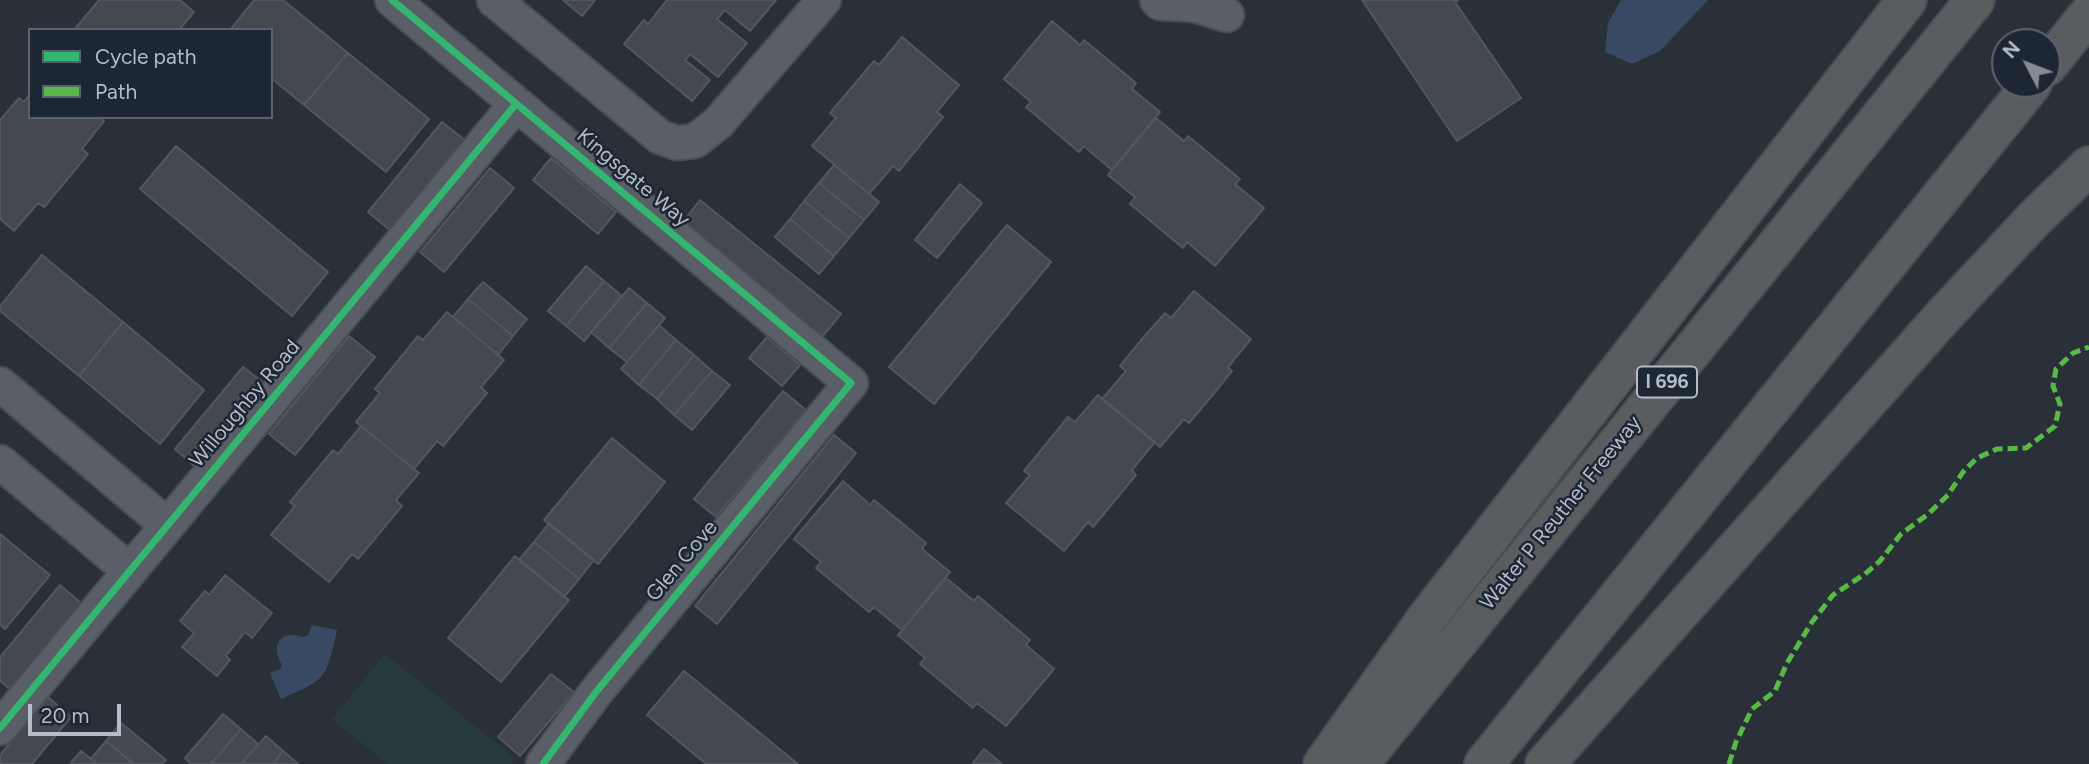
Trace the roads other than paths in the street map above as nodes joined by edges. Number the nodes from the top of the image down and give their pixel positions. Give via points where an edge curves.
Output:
1 (392, 0) edge
2 (495, 0) edge
3 (824, 0) edge
4 (1157, 0) edge
5 (1908, 0) edge
6 (1975, 0) edge
7 (2089, 14) edge
8 (1227, 15) dead end
9 (2061, 48) edge
10 (2021, 98) edge
11 (516, 104) junction
12 (2089, 166) edge
13 (851, 383) joint
14 (0, 384) edge
15 (0, 462) edge
16 (167, 525) junction
17 (130, 571) junction
18 (0, 728) edge
19 (543, 764) edge
20 (1323, 764) edge
21 (1359, 764) edge
22 (1484, 764) edge
23 (1545, 764) edge

1 - 11 street, Kingsgate Way
2 - 3 street via 660,137 677,143 695,141 718,123
4 - 8 street
5 - 20 highway via 1427,618
6 - 21 highway, Walter P Reuther Freeway / I 696
7 - 9 highway
10 - 22 highway
11 - 13 street, Kingsgate Way
11 - 16 street, Willoughby Road
12 - 23 highway via 1946,313
13 - 19 street, Glen Cove via 590,699
14 - 16 street
15 - 17 street
16 - 17 street, Willoughby Road
17 - 18 street, Willoughby Road

